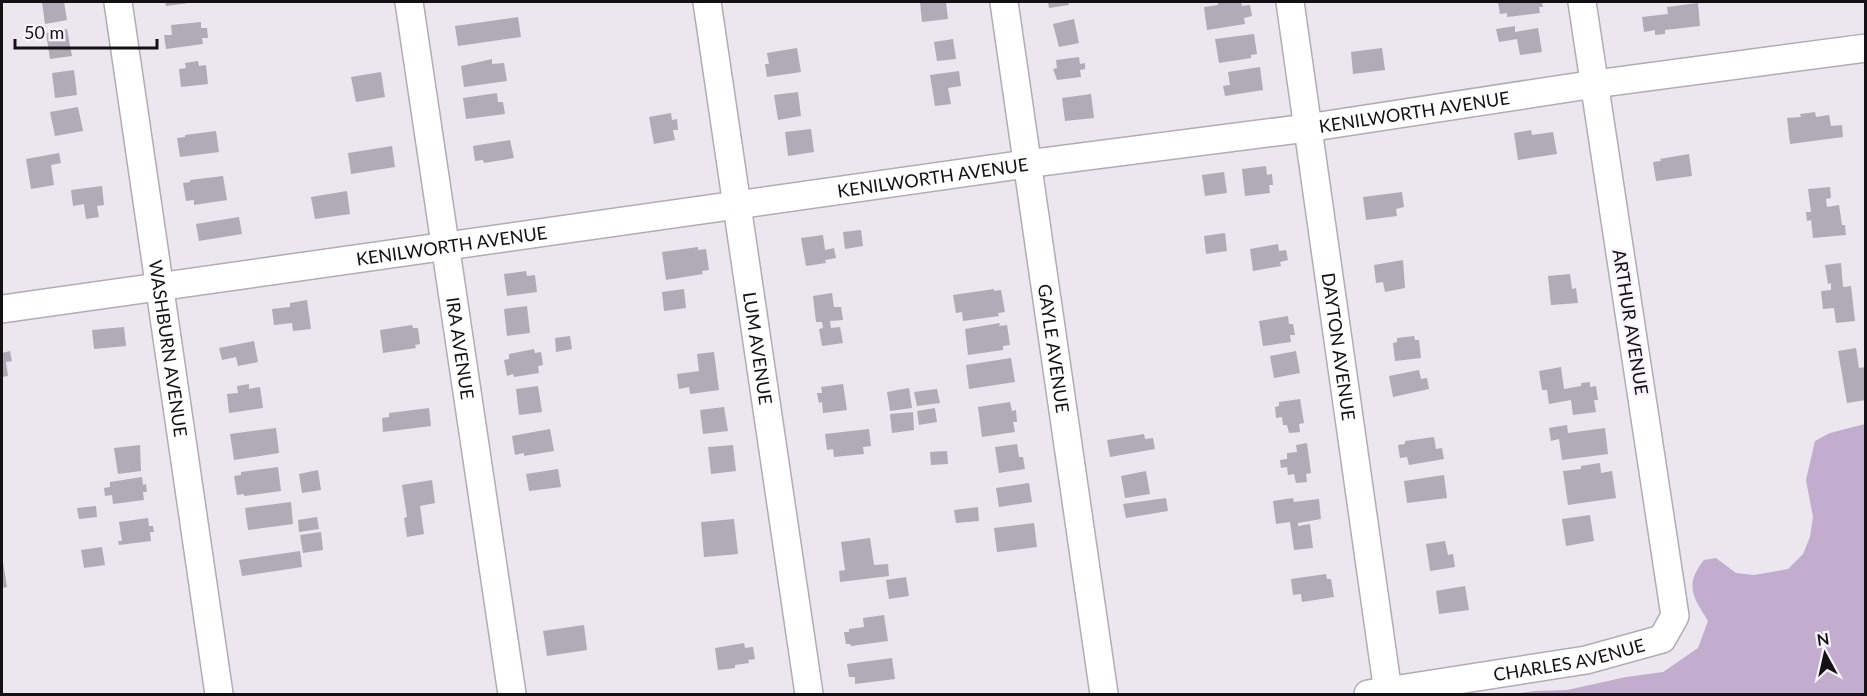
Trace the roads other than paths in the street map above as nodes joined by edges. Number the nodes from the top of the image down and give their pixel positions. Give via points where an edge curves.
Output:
1 (118, 2) edge
2 (409, 2) edge
3 (707, 2) edge
4 (1004, 2) edge
5 (1290, 2) edge
6 (1582, 2) edge
7 (1866, 48) edge
8 (1595, 84) junction
9 (1308, 128) junction
10 (1026, 164) junction
11 (736, 205) junction
12 (446, 245) junction
13 (159, 286) junction
14 (2, 309) edge
15 (1662, 639) joint
16 (1378, 693) edge
17 (219, 694) edge
18 (512, 694) edge
19 (810, 694) edge
20 (1104, 694) edge

1 - 13 street, WASHBURN AVENUE
2 - 12 street, IRA AVENUE
3 - 11 street, LUM AVENUE
4 - 10 street, GAYLE AVENUE
5 - 9 street, DAYTON AVENUE
6 - 8 street, ARTHUR AVENUE
7 - 8 street, KENILWORTH AVENUE
8 - 9 street, KENILWORTH AVENUE
8 - 15 street, ARTHUR AVENUE via 1675,616
9 - 10 street, KENILWORTH AVENUE
9 - 16 street, DAYTON AVENUE
10 - 11 street, KENILWORTH AVENUE
10 - 20 street, GAYLE AVENUE
11 - 12 street, KENILWORTH AVENUE
11 - 19 street, LUM AVENUE
12 - 13 street, KENILWORTH AVENUE
12 - 18 street, IRA AVENUE
13 - 14 street, KENILWORTH AVENUE
13 - 17 street, WASHBURN AVENUE
15 - 16 street, CHARLES AVENUE via 1586,660

